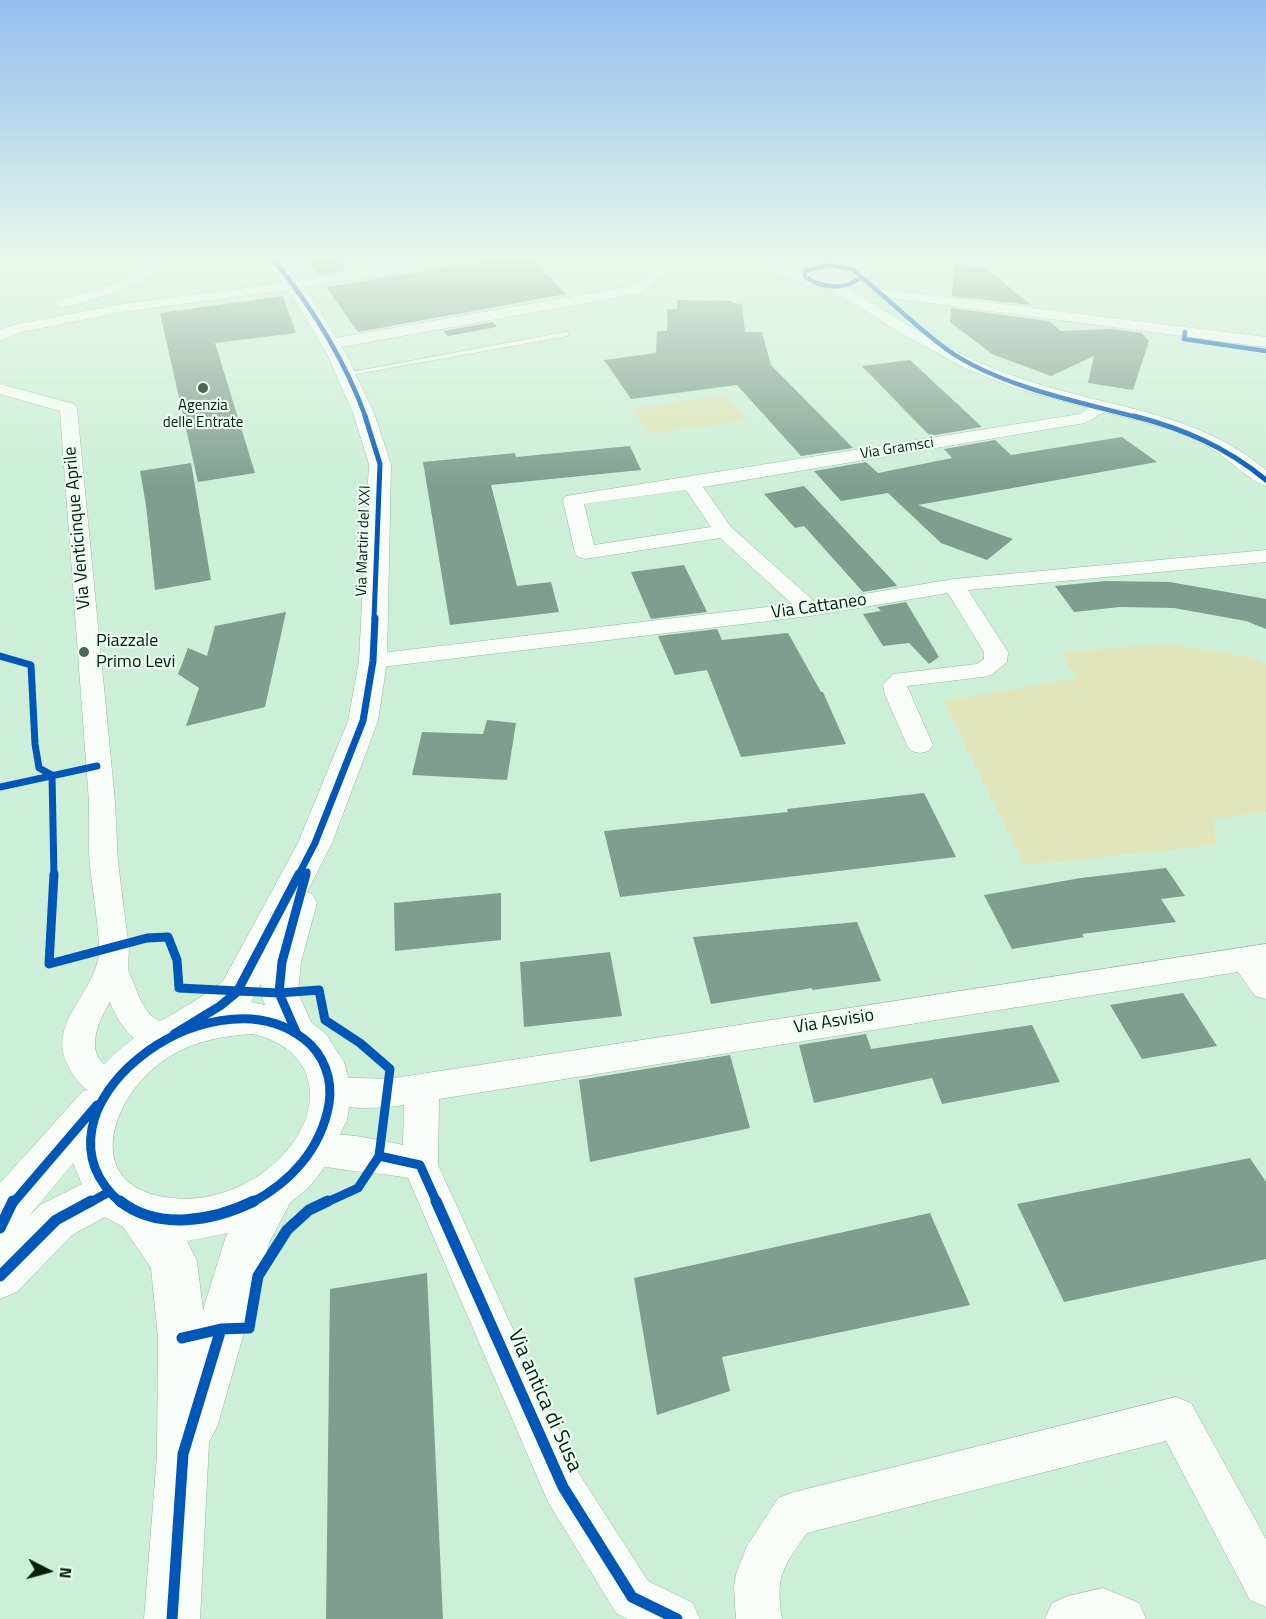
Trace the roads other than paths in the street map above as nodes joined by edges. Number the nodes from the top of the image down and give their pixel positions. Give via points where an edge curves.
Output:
1 (325, 335) edge
2 (384, 335) edge
3 (562, 335) edge
4 (910, 335) edge
5 (928, 335) edge
6 (1207, 335) edge
7 (1266, 342) edge
8 (330, 344) junction
9 (953, 356) junction
10 (345, 374) junction
11 (0, 389) edge
12 (1100, 407) junction
13 (1266, 480) edge
14 (691, 483) junction
15 (724, 531) junction
16 (1266, 556) edge
17 (954, 585) junction
18 (810, 609) junction
19 (373, 661) junction
20 (920, 745) dead end
21 (315, 843) junction
22 (1256, 957) edge
23 (113, 970) junction
24 (1266, 987) edge
25 (296, 1032) junction
26 (168, 1036) junction
27 (422, 1086) junction
28 (331, 1090) junction
29 (107, 1092) junction
30 (313, 1149) junction
31 (420, 1165) junction
32 (273, 1191) junction
33 (124, 1203) junction
34 (0, 1228) edge
35 (0, 1276) edge
36 (183, 1454) junction
37 (1266, 1584) edge
38 (172, 1619) edge
39 (677, 1619) edge
40 (759, 1619) edge
41 (1068, 1619) edge
42 (1123, 1619) edge

1 - 8 street, Via Martiri del XXI
2 - 8 street
3 - 10 lane
4 - 9 street
5 - 9 street
6 - 7 street
8 - 10 street, Via Martiri del XXI
9 - 12 street via 1018,383
10 - 19 street, Via Martiri del XXI via 374,436 380,464
11 - 23 street, Via Venticinque Aprile via 68,408
12 - 13 street via 1182,428 1214,442
12 - 14 street, Via Gramsci via 1085,418
14 - 15 street
14 - 15 street, Via Gramsci via 573,500 585,553
15 - 18 street
16 - 17 street, Via Cattaneo
17 - 18 street, Via Cattaneo
17 - 20 street via 996,652 995,662 983,669 901,679 895,685
18 - 19 street, Via Cattaneo
19 - 21 street, Via Martiri del XXI via 363,721
21 - 25 street, Via Martiri del XXI via 282,962 279,993
21 - 26 street, Via Martiri del XXI via 237,992
22 - 24 street
22 - 27 street, Via Asvisio
23 - 26 street via 127,1006 139,1024
23 - 29 street via 82,1027 77,1047 87,1069
25 - 26 street, Via Martiri del XXI via 252,1018 226,1018
25 - 28 street, Via Martiri del XXI via 321,1057
26 - 29 street, Via Martiri del XXI via 125,1069
27 - 28 street, Via Asvisio via 388,1093
27 - 31 street
28 - 30 street, Via Martiri del XXI via 327,1120
29 - 33 street, Via Martiri del XXI via 92,1132 94,1164
29 - 34 street via 15,1198
30 - 31 street
30 - 32 street, Via Martiri del XXI
31 - 39 street, Via antica di Susa via 563,1487 632,1597
32 - 33 street, Via Martiri del XXI via 240,1208 205,1218 171,1220
32 - 36 street, Via Martiri del XXI via 249,1236
33 - 35 street via 56,1220
33 - 36 street, Via Martiri del XXI via 174,1261 182,1338
36 - 38 street, Via Martiri del XXI
37 - 40 street via 1176,1418 794,1514 762,1559 754,1596
41 - 42 street via 1103,1611

